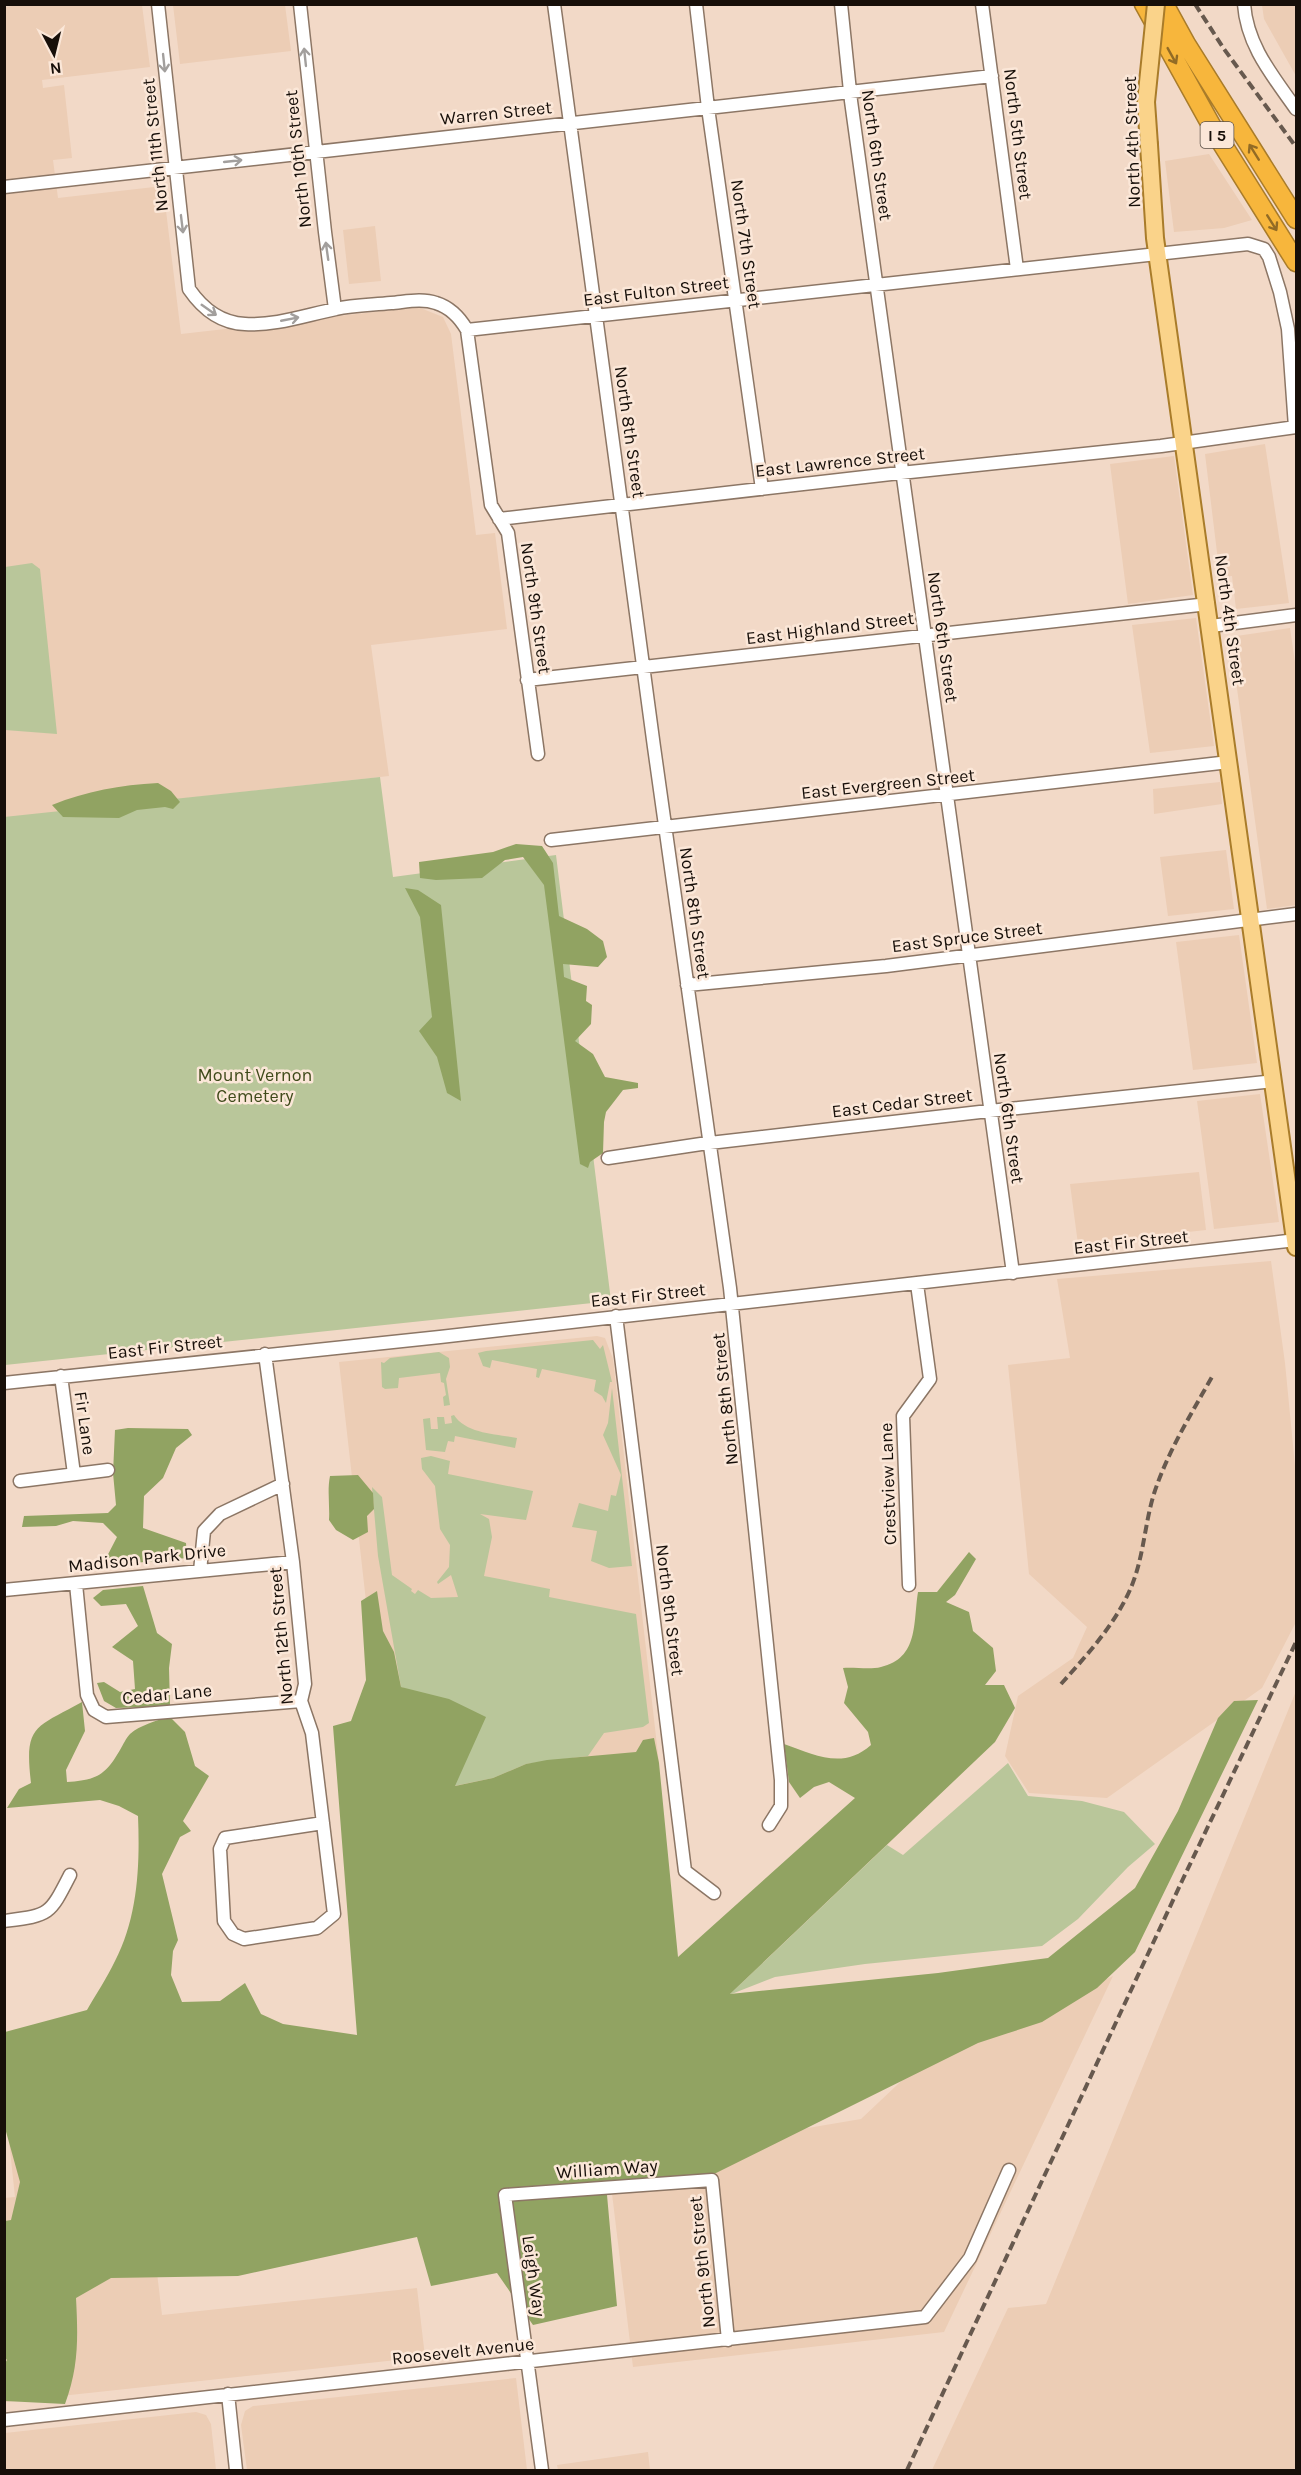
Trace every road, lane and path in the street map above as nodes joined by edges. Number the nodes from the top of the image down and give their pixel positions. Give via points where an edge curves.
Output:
1 (158, 4) edge
2 (300, 4) edge
3 (554, 4) edge
4 (696, 4) edge
5 (841, 4) edge
6 (982, 4) edge
7 (1144, 4) edge
8 (1156, 4) edge
9 (1164, 4) edge
10 (1244, 4) edge
11 (992, 76) junction
12 (850, 92) junction
13 (708, 108) junction
14 (1296, 109) edge
15 (570, 123) junction
16 (315, 152) junction
17 (175, 168) junction
18 (4, 187) edge
19 (1296, 219) edge
20 (1158, 254) junction
21 (1296, 262) edge
22 (1017, 269) junction
23 (877, 283) junction
24 (736, 300) junction
25 (335, 309) junction
26 (596, 316) junction
27 (466, 330) junction
28 (1296, 427) edge
29 (1185, 442) junction
30 (902, 473) junction
31 (762, 489) junction
32 (621, 504) junction
33 (499, 519) junction
34 (1208, 604) junction
35 (1296, 615) edge
36 (1211, 626) junction
37 (925, 635) junction
38 (644, 668) junction
39 (527, 680) junction
40 (538, 754) dead end
41 (1229, 762) junction
42 (948, 795) junction
43 (666, 828) junction
44 (551, 840) dead end
45 (1296, 914) edge
46 (1251, 920) junction
47 (969, 955) junction
48 (687, 985) junction
49 (1274, 1081) junction
50 (991, 1111) junction
51 (709, 1144) junction
52 (608, 1158) dead end
53 (1296, 1242) edge
54 (1013, 1273) junction
55 (917, 1284) junction
56 (732, 1304) junction
57 (616, 1316) junction
58 (266, 1354) junction
59 (61, 1376) junction
60 (4, 1383) edge
61 (108, 1470) dead end
62 (74, 1474) junction
63 (20, 1481) dead end
64 (283, 1484) junction
65 (293, 1562) junction
66 (200, 1571) junction
67 (76, 1584) junction
68 (909, 1585) dead end
69 (4, 1590) edge
70 (301, 1701) junction
71 (323, 1823) junction
72 (769, 1825) dead end
73 (70, 1875) dead end
74 (714, 1893) dead end
75 (4, 1921) edge
76 (1009, 2170) dead end
77 (712, 2180) joint
78 (505, 2194) joint
79 (728, 2340) junction
80 (528, 2362) junction
81 (228, 2394) junction
82 (4, 2420) edge
83 (236, 2470) edge
84 (542, 2470) edge

1 -> 17 street, North 11th Street
16 -> 2 street, North 10th Street
3 - 15 street, North 8th Street
4 - 13 street, North 7th Street
5 - 12 street, North 6th Street
6 - 11 street, North 5th Street
7 -> 21 highway, I 5 via 1216,134
8 - 20 main road, North 4th Street, bridge via 1146,102
19 -> 9 highway, I 5
10 - 14 street via 1246,26 1262,61
11 - 12 street, Warren Street
11 - 22 street, North 5th Street
12 - 13 street, Warren Street
12 - 23 street, North 6th Street
13 - 15 street, Warren Street
13 - 24 street, North 7th Street
15 - 16 street, Warren Street
15 - 26 street, North 8th Street
17 -> 16 street, Warren Street
25 -> 16 street, North 10th Street
17 - 18 street, Warren Street
17 -> 25 street, North 11th Street via 189,289 211,313 243,324
20 - 22 street, East Fulton Street
20 - 28 street, East Fulton Street via 1248,244 1264,249 1288,329
20 - 29 main road, North 4th Street
22 - 23 street, East Fulton Street
23 - 24 street, East Fulton Street
23 - 30 street, North 6th Street
24 - 26 street, East Fulton Street
24 - 31 street, North 7th Street
25 - 27 street via 419,301 436,303 457,316
26 - 27 street, East Fulton Street
26 - 32 street, North 8th Street
27 - 33 street, North 9th Street via 490,505
28 - 29 street, East Lawrence Street
29 - 30 street, East Lawrence Street
29 - 34 main road, North 4th Street
30 - 31 street, East Lawrence Street
30 - 37 street, North 6th Street
31 - 32 street, East Lawrence Street
32 - 33 street, East Lawrence Street
32 - 38 street, North 8th Street
33 - 39 street, North 9th Street via 508,533
34 - 36 main road, North 4th Street
34 - 37 street, East Highland Street
35 - 36 street
36 - 41 main road, North 4th Street
37 - 38 street, East Highland Street
37 - 42 street, North 6th Street
38 - 39 street, East Highland Street
38 - 43 street, North 8th Street
39 - 40 street, North 9th Street
41 - 42 street, East Evergreen Street
41 - 46 main road, North 4th Street
42 - 43 street, East Evergreen Street
42 - 47 street, North 6th Street
43 - 44 street, East Evergreen Street
43 - 48 street, North 8th Street
45 - 46 street, East Spruce Street
46 - 47 street, East Spruce Street
46 - 49 main road, North 4th Street
47 - 48 street, East Spruce Street
47 - 50 street, North 6th Street
48 - 51 street, North 8th Street
49 - 50 street, East Cedar Street
49 - 53 main road, North 4th Street
50 - 51 street, East Cedar Street
50 - 54 street, North 6th Street
51 - 52 street, East Cedar Street
51 - 56 street, North 8th Street
53 - 54 street, East Fir Street
54 - 55 street, East Fir Street
55 - 56 street, East Fir Street
55 - 68 street, Crestview Lane via 930,1379 903,1416
56 - 57 street, East Fir Street
56 - 72 street, North 8th Street via 781,1780 781,1806
57 - 58 street, East Fir Street
57 - 74 street, North 9th Street via 685,1871
58 - 59 street, East Fir Street
58 - 64 street, North 12th Street
59 - 60 street, East Fir Street
59 - 62 street, Fir Lane
61 - 62 street, Fir Lane
62 - 63 street, Fir Lane
64 - 65 street, North 12th Street
64 - 66 street via 220,1514 204,1531
65 - 66 street, Madison Park Drive
65 - 70 street, North 12th Street via 305,1684
66 - 67 street, Madison Park Drive
67 - 69 street, Madison Park Drive
67 - 70 street, Cedar Lane via 87,1695 94,1710 106,1717
70 - 71 street, North 12th Street via 312,1733
71 - 71 street, North 12th Street via 225,1838 220,1849 224,1922 233,1934 244,1939 316,1928 334,1914
73 - 75 street via 56,1904 40,1917
76 - 79 street, Roosevelt Avenue via 970,2258 926,2318
77 - 78 street, William Way
77 - 79 street, North 9th Street
78 - 80 street, Leigh Way
79 - 80 street, Roosevelt Avenue
80 - 81 street, Roosevelt Avenue
80 - 84 street, Leigh Way
81 - 82 street, Roosevelt Avenue
81 - 83 street

